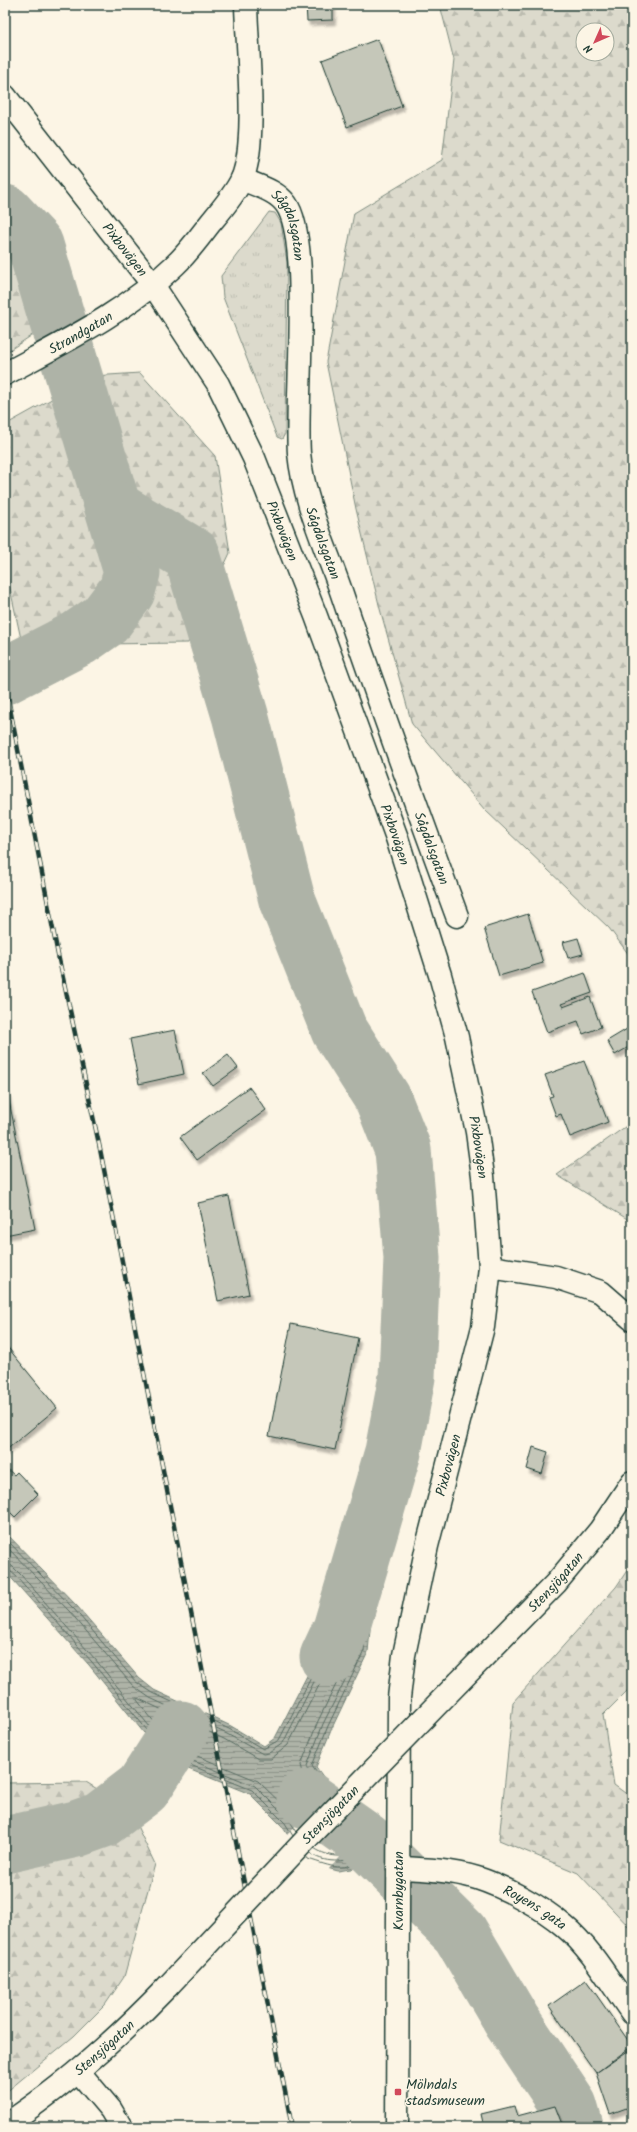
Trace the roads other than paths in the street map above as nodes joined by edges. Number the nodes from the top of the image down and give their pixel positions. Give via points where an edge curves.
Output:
1 (246, 5) edge
2 (5, 96) edge
3 (242, 179) junction
4 (153, 285) junction
5 (8, 373) edge
6 (457, 916) dead end
7 (490, 1267) junction
8 (632, 1319) edge
9 (632, 1482) edge
10 (404, 1655) joint
11 (398, 1868) junction
12 (632, 2012) edge
13 (79, 2072) junction
14 (5, 2125) edge
15 (121, 2127) edge
16 (398, 2127) edge

1 - 3 street via 250,108 248,151
2 - 4 street, Pixbovägen
3 - 4 street via 195,243
3 - 6 street, Sågdalsgatan via 274,193 286,203 296,227 300,278 298,422 303,478 311,510 373,688
4 - 5 street, Strandgatan via 101,321
4 - 7 street, Pixbovägen via 218,384 254,458 316,616 397,838 457,1038 477,1132
7 - 8 street via 556,1277 601,1292
7 - 10 street, Pixbovägen via 483,1327 427,1546
9 - 13 street, Stensjögatan, bridge via 600,1530 556,1584 312,1833 168,1986
10 - 11 street, Kvarnbygatan via 399,1698
11 - 12 street, Royens gata via 446,1872 476,1878 515,1895 565,1926 592,1956
11 - 16 street, Kvarnbygatan
13 - 14 street, Stensjögatan
13 - 15 street via 111,2110

